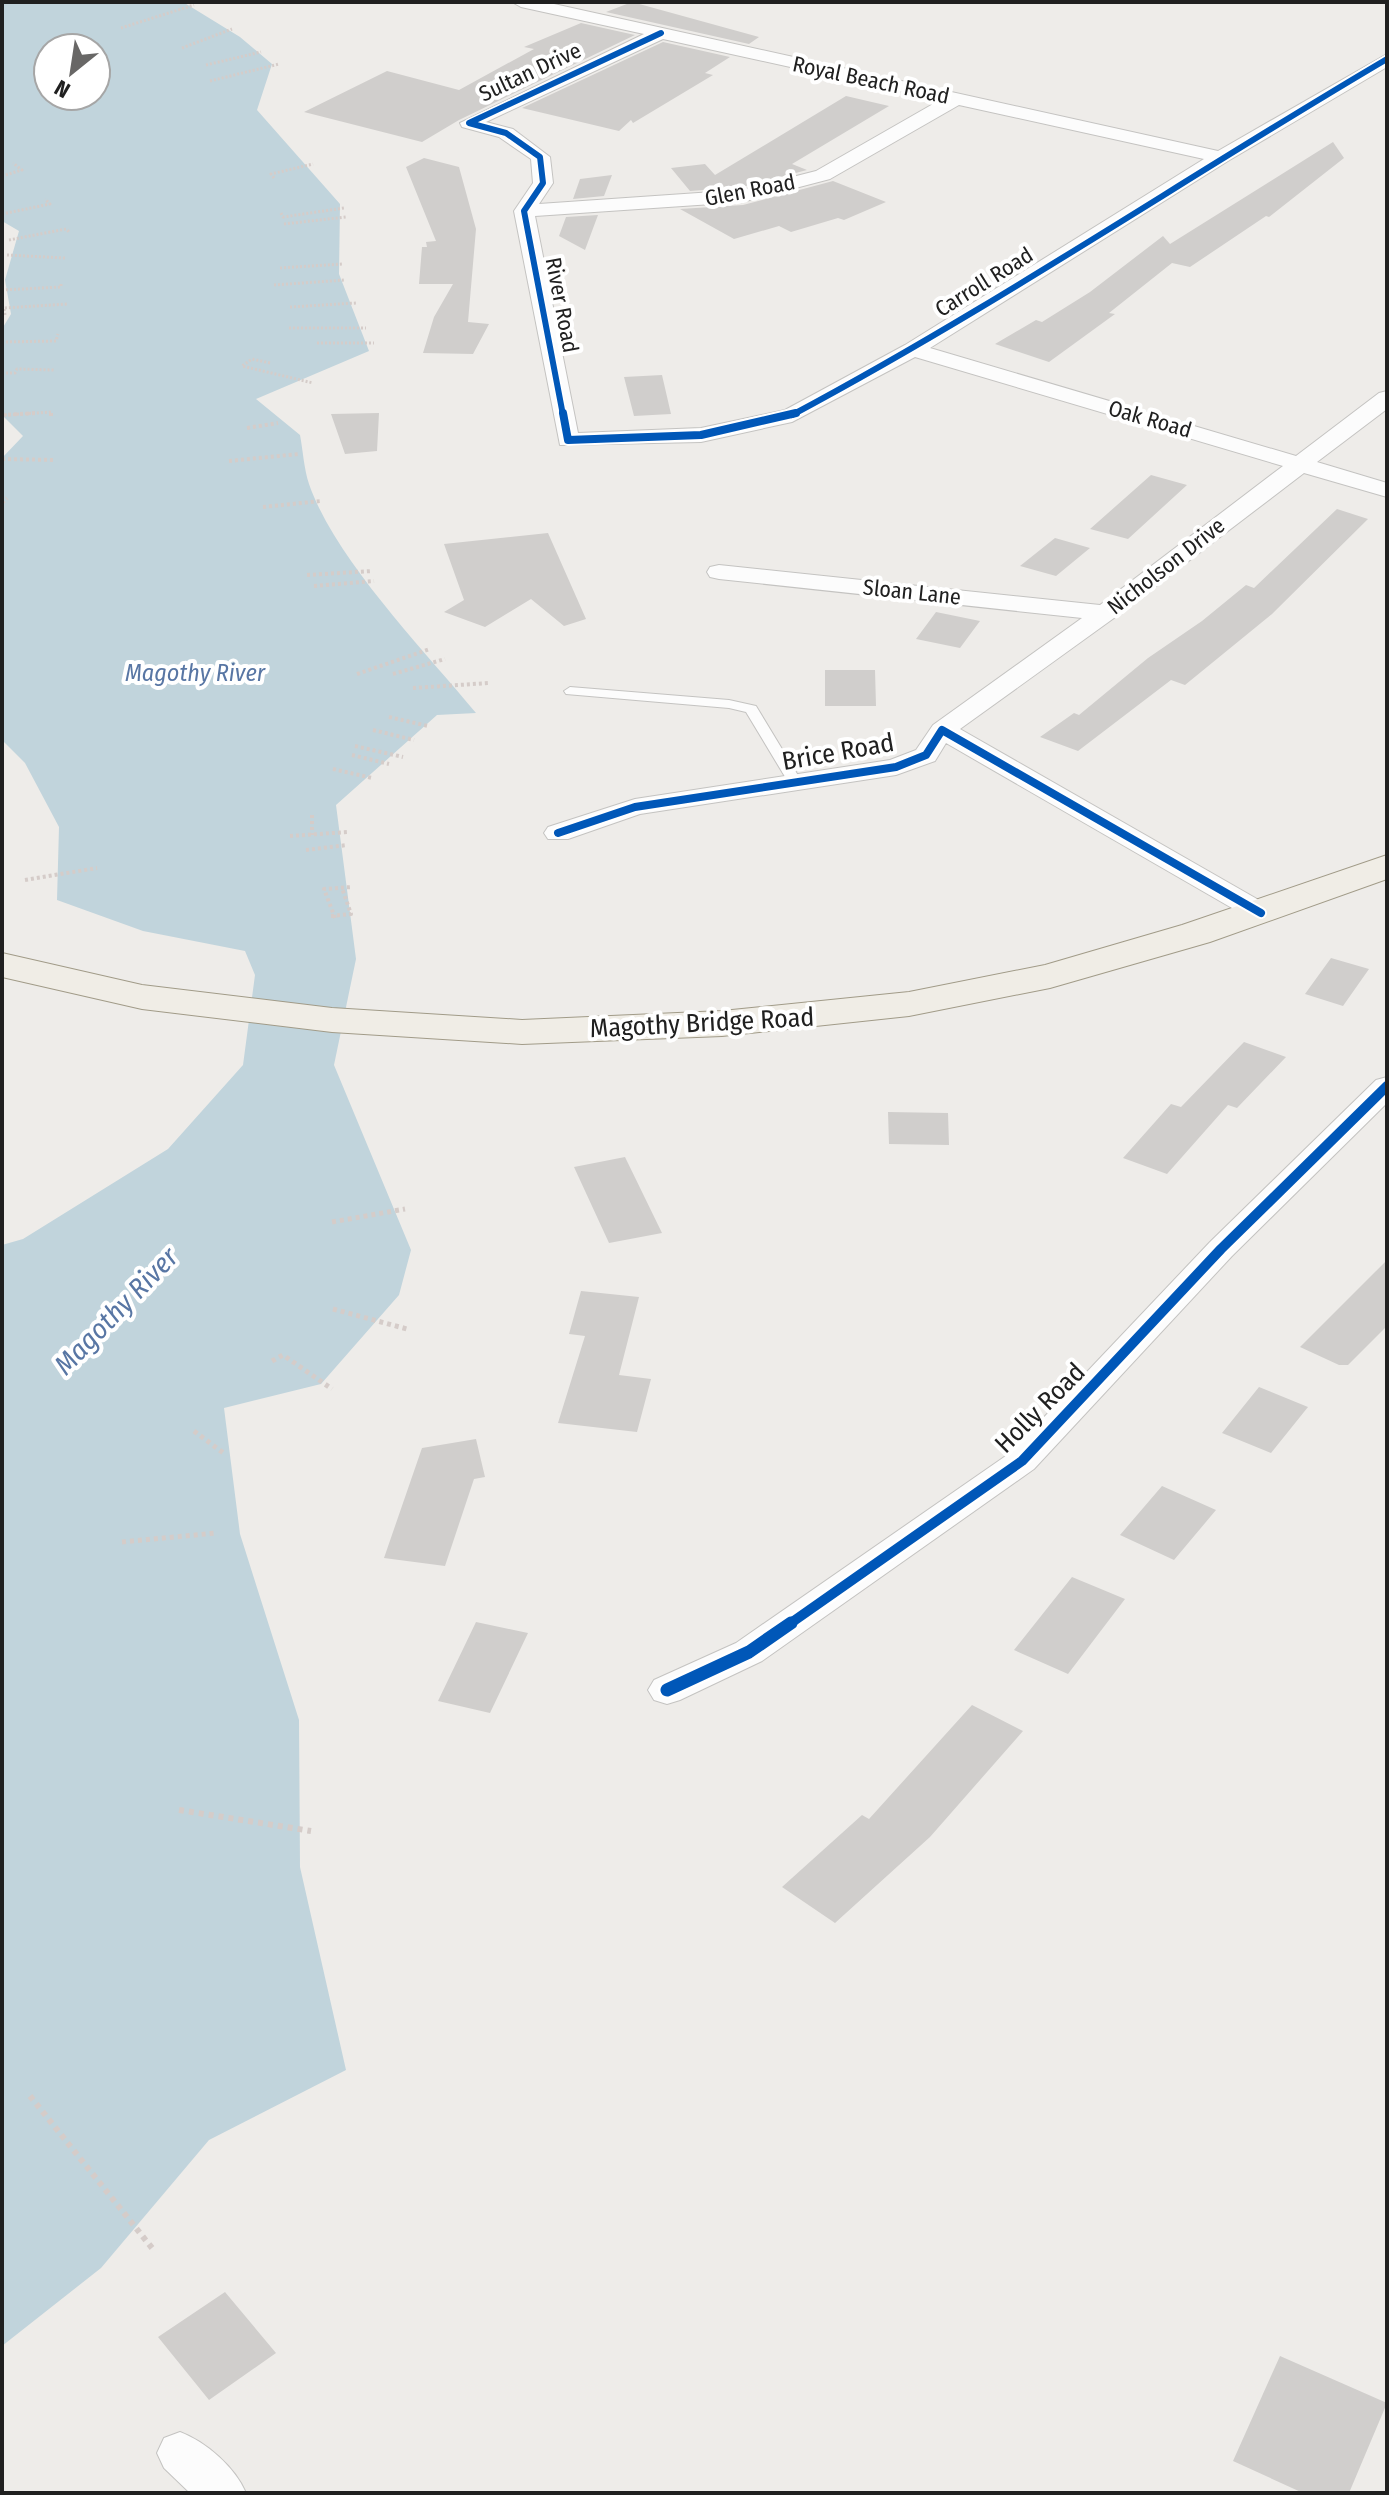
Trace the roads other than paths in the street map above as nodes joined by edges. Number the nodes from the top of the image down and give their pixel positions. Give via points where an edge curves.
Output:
1 (521, 2) edge
2 (661, 33) junction
3 (1387, 59) edge
4 (957, 98) junction
5 (1221, 157) junction
6 (524, 211) junction
7 (913, 350) junction
8 (1387, 398) edge
9 (568, 440) joint
10 (1300, 462) junction
11 (1387, 490) edge
12 (719, 572) dead end
13 (1105, 613) junction
14 (570, 691) dead end
15 (942, 730) junction
16 (795, 782) junction
17 (558, 833) dead end
18 (1387, 866) edge
19 (1261, 913) junction
20 (2, 965) edge
21 (1387, 1086) edge
22 (667, 1690) dead end
23 (180, 2453) dead end
24 (223, 2493) edge

1 - 2 street, Royal Beach Road
2 - 4 street, Royal Beach Road
2 - 6 street, Sultan Drive via 469,123 506,133 540,157 543,183
3 - 5 street, Carroll Road
4 - 5 street, Royal Beach Road
4 - 6 street, Glen Road via 823,175 742,196
5 - 7 street, Carroll Road
6 - 9 street, River Road
7 - 9 street, Carroll Road via 792,415 701,435
7 - 10 street, Oak Road
8 - 10 street, Nicholson Drive
10 - 11 street, Oak Road
10 - 13 street, Nicholson Drive
12 - 13 street, Sloan Lane
13 - 15 street, Nicholson Drive
14 - 16 lane via 751,709
15 - 16 street, Brice Road via 926,755 896,767
15 - 19 street
16 - 17 street, Brice Road via 635,807
18 - 19 main road, Magothy Bridge Road
19 - 20 main road, Magothy Bridge Road via 1002,987 769,1022 509,1032 397,1025 223,1010
21 - 22 street, Holly Road via 1221,1249 1022,1461 749,1652
23 - 24 street

